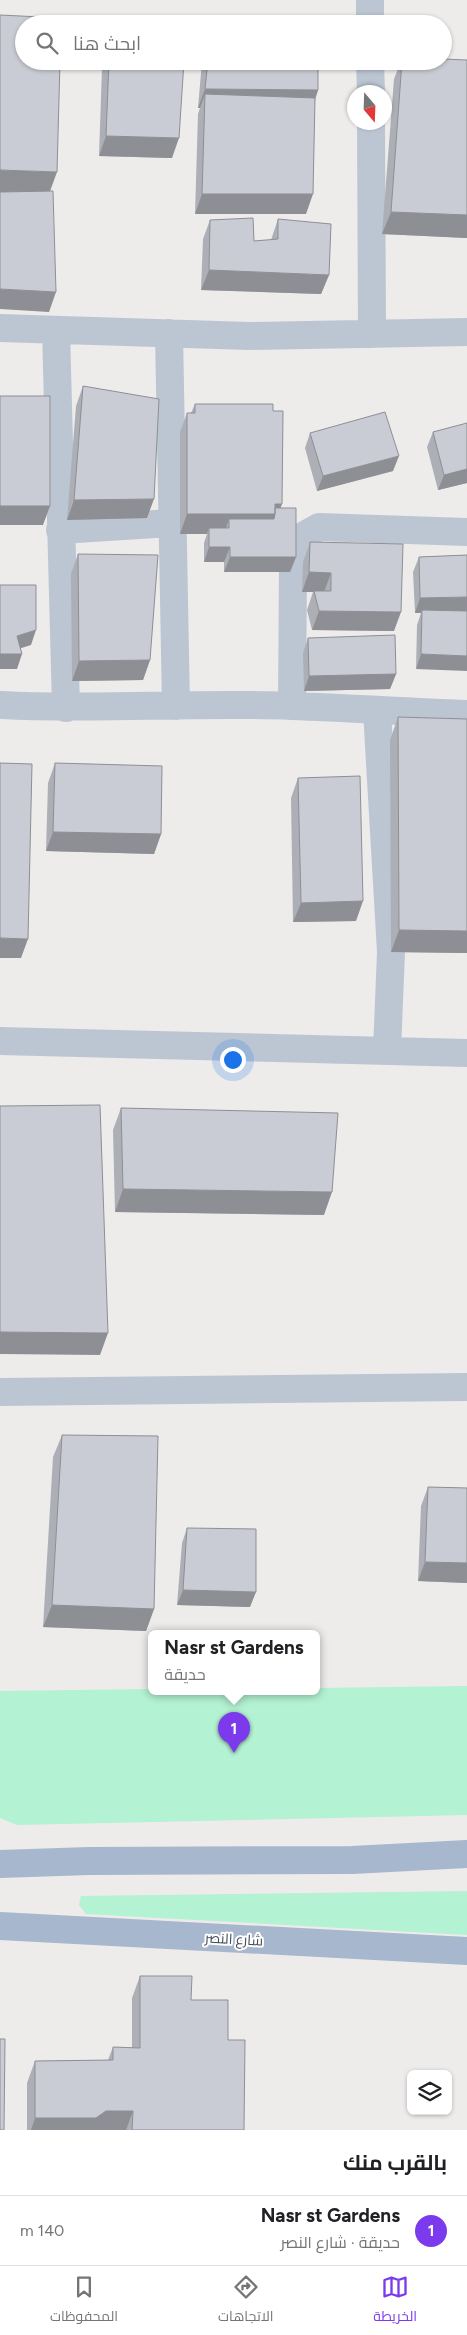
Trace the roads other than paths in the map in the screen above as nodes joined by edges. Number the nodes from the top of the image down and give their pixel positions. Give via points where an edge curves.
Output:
1 (370, 0) edge
2 (370, 15) edge
3 (370, 70) edge
4 (370, 85) edge
5 (371, 130) edge
6 (0, 328) edge
7 (56, 330) junction
8 (467, 332) edge
9 (169, 333) junction
10 (372, 334) junction
11 (171, 523) junction
12 (60, 530) junction
13 (467, 532) edge
14 (0, 705) edge
15 (176, 706) junction
16 (292, 706) junction
17 (66, 708) junction
18 (377, 712) junction
19 (467, 714) edge
20 (0, 1041) edge
21 (387, 1051) junction
22 (467, 1053) edge
23 (467, 1387) edge
24 (0, 1392) edge
25 (467, 1854) edge
26 (1, 1862) edge
27 (0, 1926) edge
28 (467, 1952) edge

1 - 2 street
3 - 4 street
5 - 10 street
6 - 7 street
7 - 9 street
7 - 12 street
8 - 10 street
9 - 10 street via 249,336
9 - 11 street
11 - 12 street
11 - 15 street
12 - 17 street
13 - 16 street via 319,527 296,540
14 - 17 street
15 - 16 street
15 - 17 street
16 - 18 street
18 - 19 street
18 - 21 street via 390,952
20 - 21 street
21 - 22 street
23 - 24 street
25 - 26 main road via 352,1860
27 - 28 main road, شارع النصر

